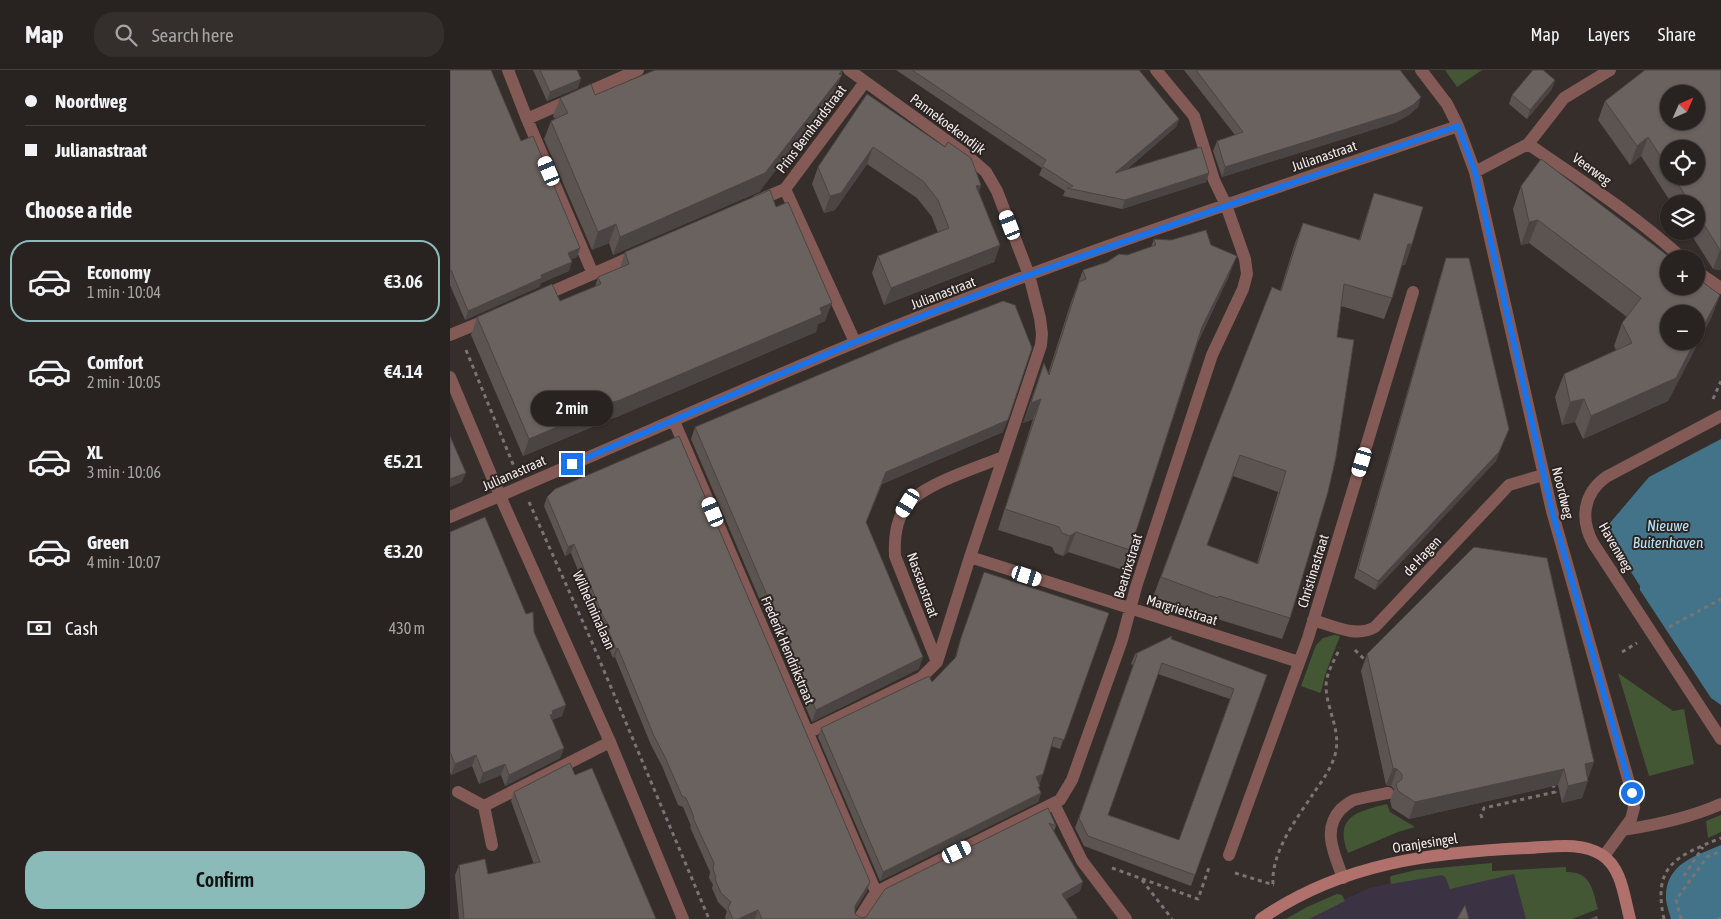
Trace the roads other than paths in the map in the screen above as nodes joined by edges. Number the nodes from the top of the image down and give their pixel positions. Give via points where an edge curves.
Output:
1 (508, 70) edge
2 (638, 70) edge
3 (850, 70) edge
4 (1156, 70) edge
5 (1421, 70) edge
6 (1610, 70) edge
7 (865, 82) junction
8 (527, 119) junction
9 (1458, 126) junction
10 (1528, 144) junction
11 (1475, 172) junction
12 (785, 189) junction
13 (750, 205) edge
14 (1226, 206) junction
15 (654, 247) edge
16 (1673, 250) edge
17 (593, 274) junction
18 (1029, 275) junction
19 (1705, 276) edge
20 (1721, 288) edge
21 (1413, 292) dead end
22 (530, 301) edge
23 (503, 313) edge
24 (454, 334) edge
25 (855, 342) junction
26 (450, 377) edge
27 (1721, 416) edge
28 (674, 420) junction
29 (1003, 457) junction
30 (1543, 475) junction
31 (500, 496) junction
32 (450, 517) edge
33 (970, 557) junction
34 (1130, 609) junction
35 (1313, 620) junction
36 (937, 662) junction
37 (1299, 662) junction
38 (807, 733) junction
39 (1721, 740) edge
40 (610, 742) junction
41 (458, 792) dead end
42 (1388, 793) dead end
43 (1054, 804) junction
44 (1721, 804) edge
45 (484, 806) junction
46 (1623, 830) junction
47 (492, 845) dead end
48 (1229, 855) dead end
49 (1604, 856) junction
50 (1343, 878) junction
51 (876, 892) junction
52 (682, 919) edge
53 (859, 919) edge
54 (1126, 919) edge
55 (1261, 919) edge
56 (1630, 919) edge

1 - 8 street
2 - 8 street
3 - 7 street, Pannekoekendijk
4 - 14 street, Beatrixstraat via 1194,116 1214,180
5 - 9 street, Noordweg via 1447,104
6 - 10 street via 1564,98
7 - 12 street, Prins Bernhardstraat
7 - 18 street, Pannekoekendijk via 986,172 997,191
8 - 17 street
9 - 11 street, Noordweg
9 - 14 street, Julianastraat
10 - 11 street
10 - 16 street, Veerweg via 1579,178
11 - 30 street, Noordweg
12 - 13 street, Prins Bernhardstraat
12 - 25 street
14 - 18 street, Julianastraat
14 - 34 street, Beatrixstraat via 1245,259 1247,274 1212,355
15 - 17 street
17 - 22 street
18 - 25 street, Julianastraat
18 - 29 street, Nassaustraat via 1040,318 1041,344
19 - 20 street
21 - 35 street, Christinastraat
23 - 24 street
25 - 28 street, Julianastraat
26 - 31 street
27 - 39 street, Havenweg via 1606,477 1595,487 1584,515 1593,543
28 - 31 street, Julianastraat
28 - 38 street, Frederik Hendrikstraat
29 - 33 street, Nassaustraat
29 - 36 street, Nassaustraat via 922,492 908,503 900,517 894,539 895,556
30 - 35 street, de Hagen via 1509,485 1376,627 1363,632 1353,631
30 - 46 street, Noordweg via 1632,793 1633,814
31 - 32 street, Julianastraat
31 - 40 street
33 - 34 street, Margrietstraat
33 - 36 street, Nassaustraat
34 - 37 street, Margrietstraat
34 - 43 street, Beatrixstraat via 1072,780
35 - 37 street, Christinastraat
36 - 38 street, Nassaustraat via 921,678
37 - 48 street, Christinastraat
38 - 51 street, Frederik Hendrikstraat
40 - 45 street
40 - 52 street
41 - 45 street
42 - 50 street via 1354,800 1335,818 1331,842
43 - 51 street
43 - 54 street via 1082,862
44 - 46 street via 1652,826
45 - 47 street
46 - 49 street, Noordweg
49 - 50 street, Oranjesingel via 1591,849 1570,846 1459,852 1388,863
49 - 56 street via 1617,872
50 - 55 street, Oranjesingel via 1299,896
51 - 53 street

